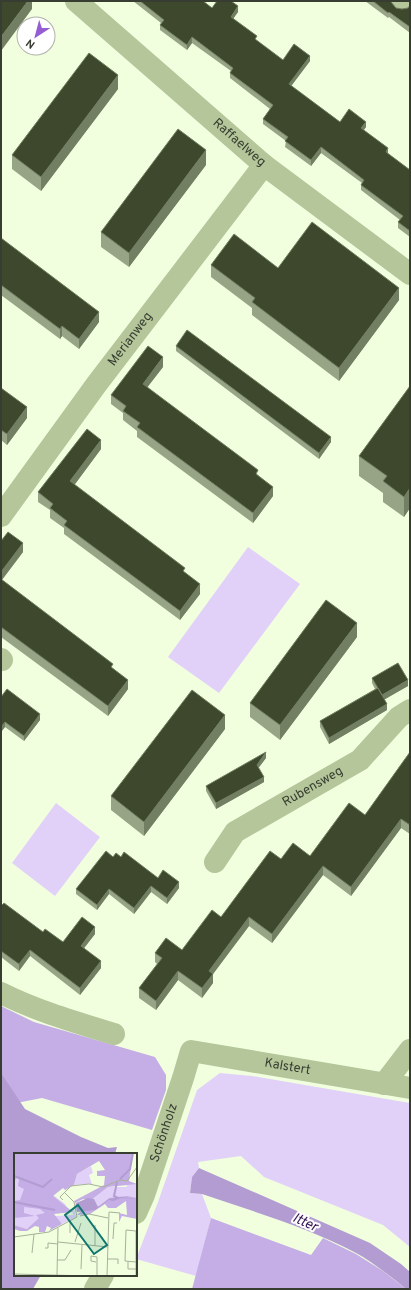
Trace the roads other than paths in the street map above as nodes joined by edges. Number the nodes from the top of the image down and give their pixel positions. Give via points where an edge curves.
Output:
1 (76, 1) edge
2 (264, 165) junction
3 (410, 274) edge
4 (1, 516) edge
5 (410, 710) edge
6 (215, 862) dead end
7 (1, 993) edge
8 (114, 1034) dead end
9 (410, 1050) edge
10 (190, 1051) joint
11 (384, 1084) junction
12 (410, 1088) edge
13 (137, 1212) edge
14 (102, 1276) edge
15 (95, 1289) edge

1 - 2 street, Raffaelweg
2 - 3 street, Raffaelweg
2 - 4 street, Merianweg via 96,385
5 - 6 street, Rubensweg via 399,717 360,760 234,832
7 - 8 street via 56,1016
9 - 11 street
10 - 11 street, Kalstert
10 - 13 street, Schönholz
11 - 12 street, Kalstert
14 - 15 street

